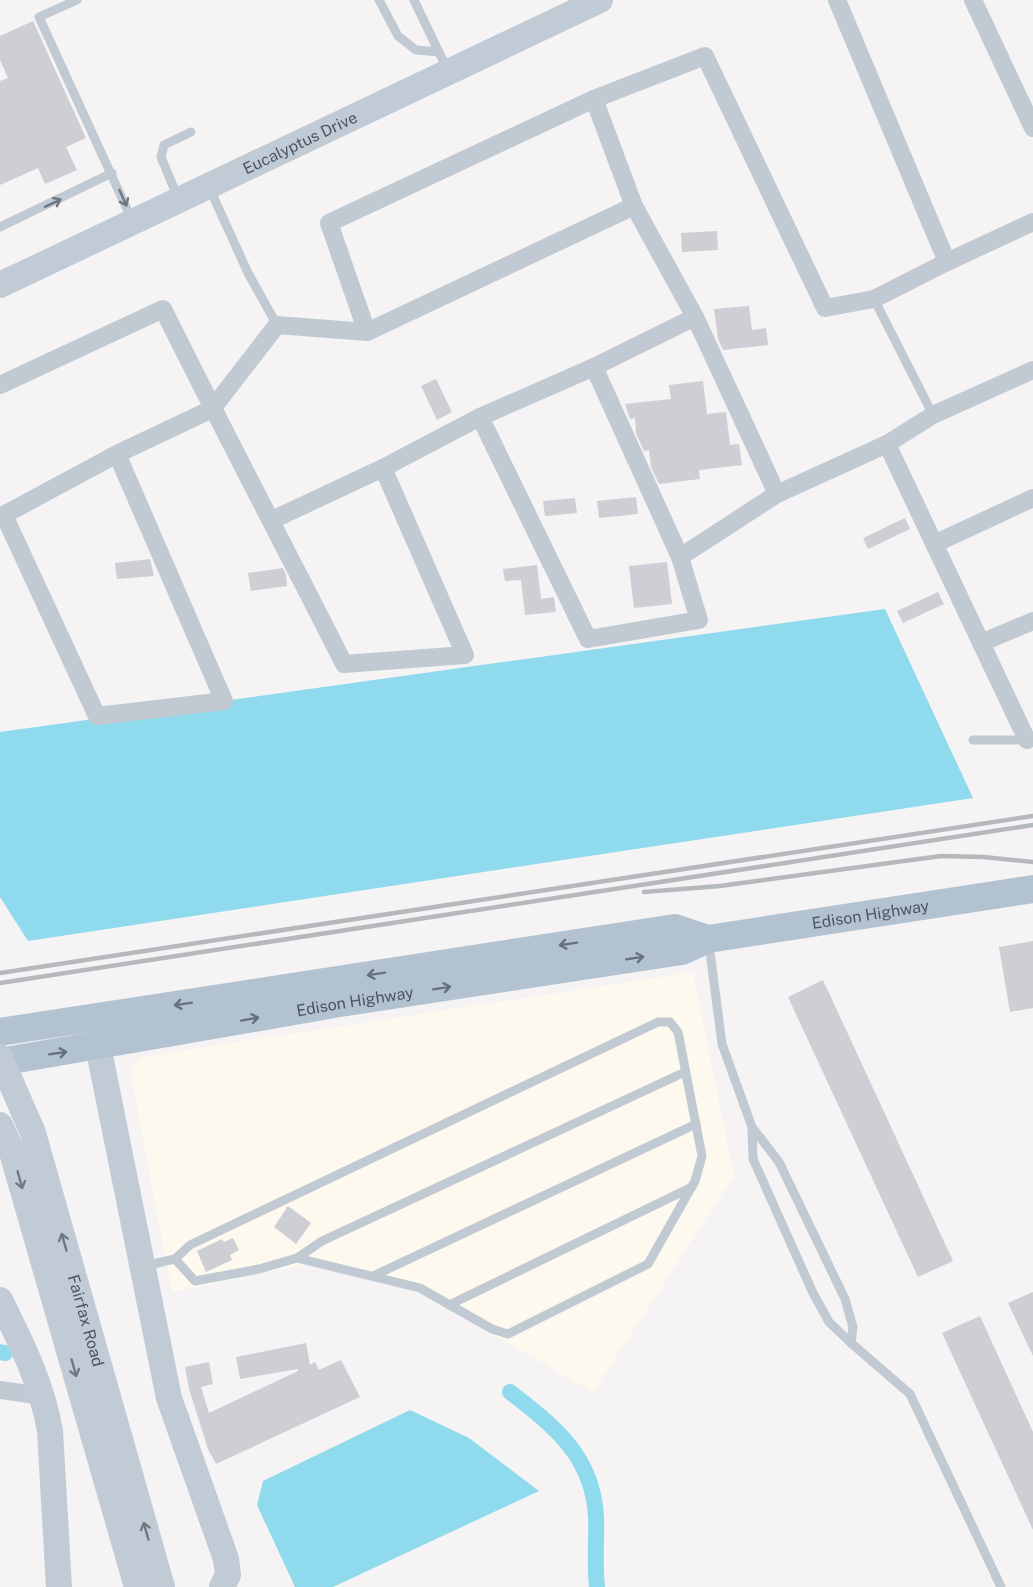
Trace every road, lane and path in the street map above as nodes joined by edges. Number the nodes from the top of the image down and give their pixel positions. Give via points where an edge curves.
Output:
1 (77, 0) edge
2 (379, 0) edge
3 (414, 0) edge
4 (600, 0) edge
5 (837, 0) edge
6 (973, 0) edge
7 (443, 62) junction
8 (594, 99) junction
9 (1033, 128) edge
10 (191, 132) dead end
11 (112, 174) junction
12 (209, 187) junction
13 (179, 201) junction
14 (634, 206) junction
15 (133, 222) junction
16 (1033, 222) edge
17 (0, 227) edge
18 (947, 262) junction
19 (0, 285) edge
20 (874, 300) junction
21 (695, 317) junction
22 (277, 325) junction
23 (367, 332) junction
24 (594, 367) junction
25 (1033, 370) edge
26 (0, 385) edge
27 (212, 409) junction
28 (933, 415) junction
29 (480, 417) junction
30 (887, 444) junction
31 (117, 454) junction
32 (383, 468) junction
33 (777, 494) junction
34 (1033, 498) edge
35 (2, 516) edge
36 (272, 520) junction
37 (934, 544) junction
38 (680, 557) junction
39 (1033, 621) edge
40 (981, 644) junction
41 (973, 740) dead end
42 (1030, 740) edge
43 (1033, 889) edge
44 (708, 939) junction
45 (0, 1032) edge
46 (98, 1046) junction
47 (0, 1060) edge
48 (686, 1072) junction
49 (696, 1124) junction
50 (0, 1125) edge
51 (752, 1127) junction
52 (692, 1187) junction
53 (297, 1258) junction
54 (174, 1259) junction
55 (141, 1266) junction
56 (373, 1276) junction
57 (0, 1300) edge
58 (449, 1305) junction
59 (851, 1343) junction
60 (0, 1390) edge
61 (43, 1396) junction
62 (133, 1583) edge
63 (59, 1587) edge
64 (162, 1587) edge
65 (222, 1587) edge
66 (1001, 1587) edge

1 - 11 lane via 39,17
2 - 7 lane via 398,36 416,50
3 - 7 lane
4 - 7 main road, Eucalyptus Drive
5 - 18 street
6 - 9 street
7 - 12 main road, Eucalyptus Drive
8 - 14 street
8 - 20 street via 705,56 825,308
8 - 23 street via 329,223
10 - 13 lane via 164,145 161,157
11 -> 15 lane
17 -> 11 lane
12 - 13 main road, Eucalyptus Drive
12 - 22 lane via 248,273
13 - 15 main road, Eucalyptus Drive
14 - 21 street
14 - 23 street
15 - 19 main road, Eucalyptus Drive
16 - 18 street
18 - 20 street
20 - 28 lane
21 - 24 street
21 - 33 street
22 - 23 street
22 - 27 street
24 - 29 street
24 - 38 street
25 - 28 street
26 - 27 street via 163,309
27 - 31 street
27 - 36 street
28 - 30 street
29 - 32 street
29 - 38 street via 588,639 699,620
30 - 33 street
30 - 37 street
31 - 35 street
31 - 35 street via 225,701 97,716
32 - 36 street
32 - 36 street via 465,655 344,664
33 - 38 street
34 - 37 street
37 - 40 street
39 - 40 street
40 - 42 street
41 - 42 lane
43 - 44 main road, Edison Highway
44 -> 45 main road, Edison Highway via 675,928
46 -> 44 main road, Edison Highway via 340,1003 682,951
44 - 51 lane via 722,1044
47 -> 46 main road, Edison Highway
46 - 55 main road
64 -> 47 main road, Fairfax Road, bridge via 33,1134
48 - 49 lane
48 - 53 lane via 322,1241
48 - 54 lane via 678,1032 670,1022 658,1022 190,1245
49 - 52 lane via 702,1156
49 - 56 lane
50 -> 62 main road, Fairfax Road via 11,1149
51 - 59 lane via 779,1162 845,1299 853,1327
51 - 59 lane via 753,1159 811,1289 829,1322
52 - 58 lane
52 - 58 lane via 648,1264 508,1334
53 - 54 lane via 195,1281
53 - 56 lane
54 - 55 lane
55 - 65 main road via 169,1398 226,1559 228,1575
56 - 58 lane via 420,1288
57 - 61 main road
59 - 66 lane via 910,1394
60 - 61 street
61 - 63 main road via 50,1431

